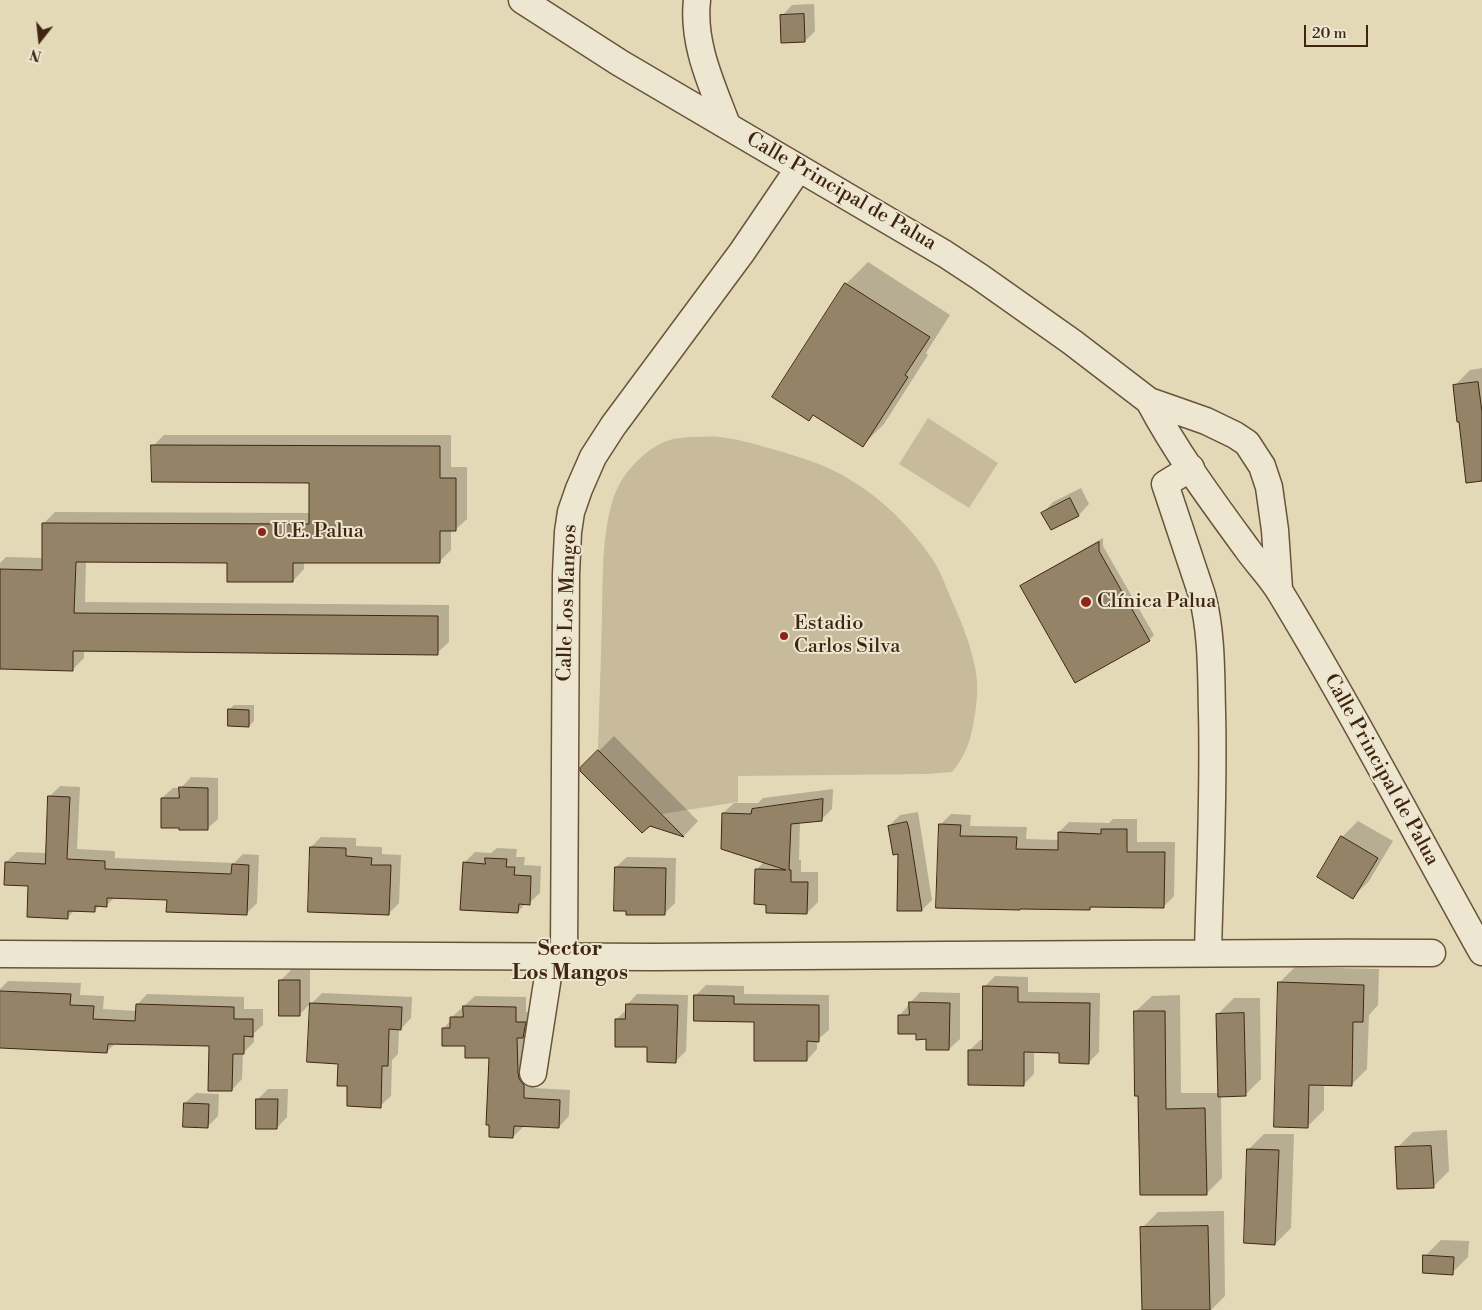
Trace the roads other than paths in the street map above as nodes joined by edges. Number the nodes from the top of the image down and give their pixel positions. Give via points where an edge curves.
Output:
1 (522, 0) edge
2 (697, 0) edge
3 (727, 125) junction
4 (799, 168) junction
5 (1149, 401) junction
6 (1190, 468) junction
7 (1279, 589) junction
8 (1208, 952) junction
9 (1482, 952) edge
10 (1432, 953) dead end
11 (0, 954) edge
12 (557, 957) junction
13 (533, 1073) dead end

1 - 3 street, Calle Principal de Palua via 620,63
2 - 3 street via 696,13 705,67
3 - 4 street, Calle Principal de Palua
4 - 5 street, Calle Principal de Palua via 980,277
4 - 12 street, Calle Los Mangos via 742,252 613,426 593,457 571,512 566,574
5 - 6 street, Calle Principal de Palua
5 - 7 street, Calle Principal de Palua via 1206,420 1247,443 1262,466 1269,487
6 - 7 street, Calle Principal de Palua
6 - 8 street via 1165,484 1202,595 1210,638 1213,768
7 - 9 street, Calle Principal de Palua
8 - 10 street
8 - 12 street
11 - 12 street
12 - 13 street, Calle Los Mangos

